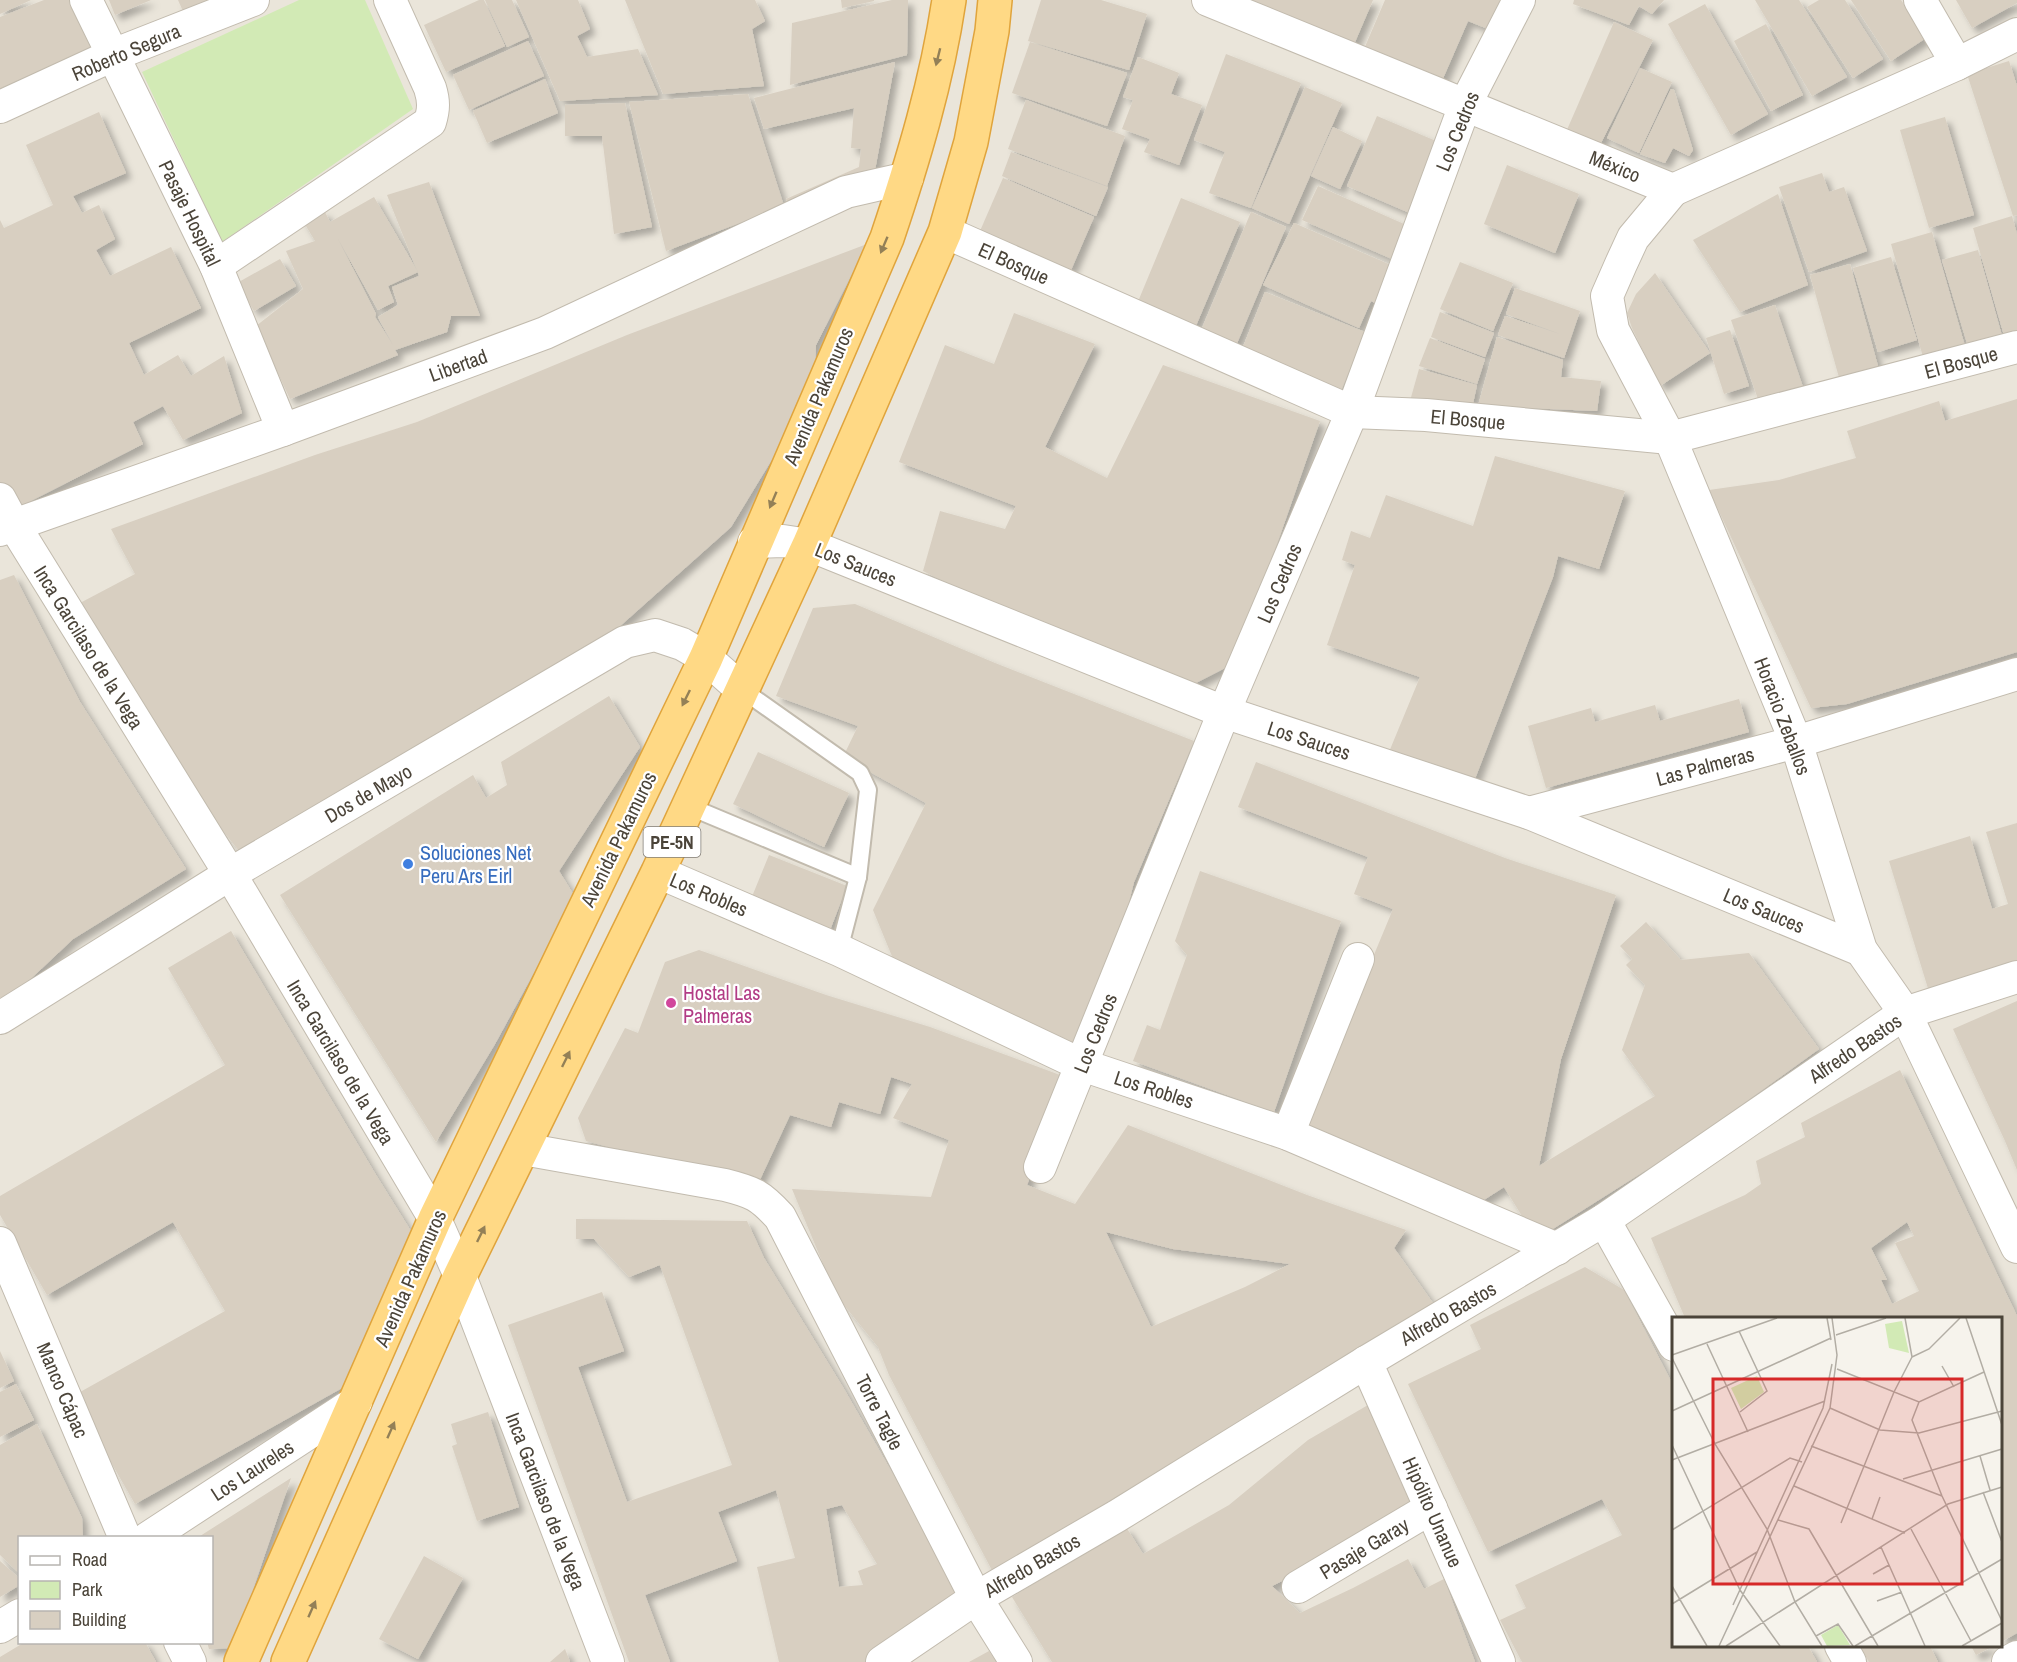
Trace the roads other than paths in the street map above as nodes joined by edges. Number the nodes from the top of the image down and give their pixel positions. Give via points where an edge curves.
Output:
1 (86, 0) edge
2 (253, 0) edge
3 (390, 0) edge
4 (949, 0) edge
5 (995, 0) edge
6 (1208, 0) edge
7 (1519, 0) edge
8 (1920, 0) edge
9 (2017, 34) edge
10 (113, 55) junction
11 (1957, 64) junction
12 (1465, 105) junction
13 (0, 107) edge
14 (907, 178) junction
15 (1673, 190) junction
16 (945, 232) junction
17 (216, 266) junction
18 (2017, 347) edge
19 (1352, 412) junction
20 (283, 430) junction
21 (1670, 438) junction
22 (5, 518) edge
23 (754, 542) junction
24 (809, 544) junction
25 (706, 658) junction
26 (2017, 674) edge
27 (741, 689) junction
28 (1224, 712) junction
29 (1796, 742) junction
30 (688, 806) junction
31 (1529, 813) junction
32 (657, 872) junction
33 (230, 874) junction
34 (858, 877) junction
35 (839, 950) junction
36 (1861, 950) junction
37 (1358, 959) dead end
38 (2017, 977) edge
39 (1905, 1013) junction
40 (0, 1018) edge
41 (1082, 1065) junction
42 (1288, 1134) junction
43 (523, 1149) junction
44 (1040, 1167) dead end
45 (435, 1219) junction
46 (1604, 1220) junction
47 (0, 1242) edge
48 (2017, 1247) edge
49 (1557, 1249) junction
50 (460, 1276) junction
51 (1672, 1341) edge
52 (1366, 1362) junction
53 (356, 1402) junction
54 (1431, 1508) junction
55 (124, 1536) edge
56 (151, 1536) edge
57 (1298, 1587) dead end
58 (976, 1598) junction
59 (18, 1616) edge
60 (0, 1627) edge
61 (181, 1644) edge
62 (1842, 1647) edge
63 (2017, 1657) edge
64 (190, 1662) edge
65 (241, 1662) edge
66 (288, 1662) edge
67 (608, 1662) edge
68 (882, 1662) edge
69 (1016, 1662) edge
70 (1499, 1662) edge
71 (1850, 1662) edge
72 (2008, 1662) edge

1 - 10 street, Pasaje Hospital
2 - 10 street, Roberto Segura
3 - 17 street via 434,100 430,122
4 -> 14 highway, Avenida Pakamuros / PE-5N
5 - 16 highway, PE-5N via 971,142
6 - 12 street, México
7 - 12 street, Los Cedros
8 - 11 street
9 - 11 street
10 - 13 street, Roberto Segura
10 - 17 street, Pasaje Hospital
11 - 15 street
12 - 15 street, México
12 - 19 street, Los Cedros
14 - 20 street, Libertad via 846,192 545,333
14 -> 23 highway, Avenida Pakamuros / PE-5N via 887,238
15 - 21 street, Horacio Zeballos via 1633,238 1607,296 1613,330
16 - 19 street, El Bosque
16 - 24 highway, PE-5N
17 - 20 street, Pasaje Hospital
18 - 21 street, El Bosque
19 - 21 street, El Bosque via 1426,415
19 - 28 street, Los Cedros
20 - 22 street, Libertad
21 - 29 street, Horacio Zeballos
22 - 33 street, Inca Garcilaso de la Vega
23 - 24 street, Los Sauces
23 - 25 highway, Avenida Pakamuros / PE-5N
24 - 27 highway, PE-5N
24 - 28 street, Los Sauces
25 - 27 street, Dos de Mayo
25 - 33 street, Dos de Mayo via 655,635 625,642
25 -> 45 highway, Avenida Pakamuros / PE-5N
26 - 29 street, Las Palmeras
27 - 30 highway, PE-5N
27 - 34 lane via 860,773 868,790
28 - 31 street, Los Sauces
28 - 41 street, Los Cedros
29 - 31 street, Las Palmeras
29 - 36 street, Horacio Zeballos
30 - 32 highway, PE-5N
30 - 34 lane
31 - 36 street, Los Sauces
32 - 35 street, Los Robles
43 -> 32 highway, PE-5N
33 - 40 street, Dos de Mayo
33 - 45 street, Inca Garcilaso de la Vega
34 - 35 lane
35 - 41 street, Los Robles
36 - 39 street, Horacio Zeballos
37 - 42 street
38 - 39 street, Alfredo Bastos
39 - 46 street, Alfredo Bastos
39 - 48 street, Horacio Zeballos
41 - 42 street, Los Robles
41 - 44 street, Los Cedros
42 - 49 street, Los Robles
50 -> 43 highway, PE-5N
43 - 58 street, Torre Tagle via 725,1185 753,1192 767,1203 780,1217
45 - 50 street, Inca Garcilaso de la Vega
45 - 53 highway, Avenida Pakamuros / PE-5N
46 - 49 street, Alfredo Bastos
46 - 51 street
47 - 55 street, Manco Cápac
49 - 52 street, Alfredo Bastos
66 -> 50 highway, PE-5N
50 - 67 street, Inca Garcilaso de la Vega
52 - 54 street, Hipólito Unanue
52 - 58 street, Alfredo Bastos
53 - 56 street, Los Laureles
53 - 65 highway, Avenida Pakamuros / PE-5N
54 - 57 street, Pasaje Garay
54 - 70 street, Hipólito Unanue
58 - 68 street, Alfredo Bastos
58 - 69 street, Torre Tagle
59 - 60 street
61 - 64 street
62 - 71 street
63 - 72 street

